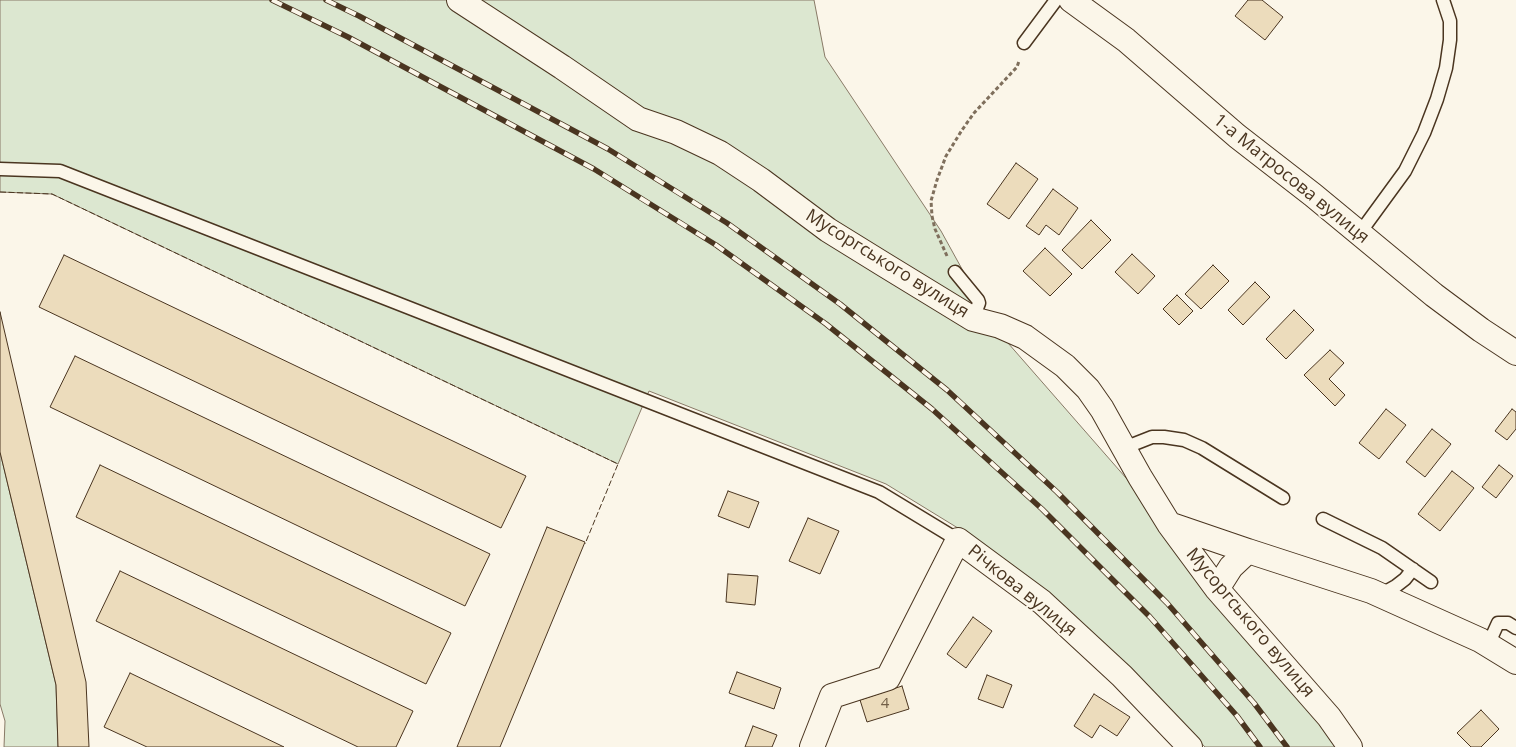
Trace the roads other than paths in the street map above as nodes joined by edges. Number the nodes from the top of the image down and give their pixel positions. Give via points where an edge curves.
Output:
1 (458, 0) edge
2 (1056, 0) edge
3 (1071, 0) edge
4 (1443, 0) edge
5 (1024, 43) road end
6 (0, 169) edge
7 (1359, 234) junction
8 (955, 272) road end
9 (973, 319) junction
10 (1516, 353) edge
11 (1124, 448) junction
12 (1283, 498) dead end
13 (1323, 519) dead end
14 (1169, 524) junction
15 (958, 540) junction
16 (1248, 551) junction
17 (1413, 568) junction
18 (1430, 582) dead end
19 (1217, 589) junction
20 (1380, 595) junction
21 (1516, 628) edge
22 (1488, 645) junction
23 (1516, 662) edge
24 (812, 747) edge
25 (1190, 747) edge
26 (1350, 747) edge

1 - 9 street, Мусоргського вулиця via 638,119 676,132 720,153 828,230
2 - 5 lane
3 - 7 street, 1-а Матросова вулиця via 1126,40 1237,136
4 - 7 lane via 1450,21 1450,40 1438,99 1405,171
6 - 15 lane via 69,174 879,492
7 - 10 street, 1-а Матросова вулиця via 1434,295
8 - 9 lane via 978,300
9 - 11 street, Мусоргського вулиця via 1025,337 1065,366 1088,389
11 - 12 lane via 1152,437 1184,440
11 - 14 street, Мусоргського вулиця
13 - 17 lane via 1382,548
14 - 16 street
14 - 19 street, Мусоргського вулиця
15 - 24 street, Річкова вулиця via 888,678 832,696
15 - 25 street, Річкова вулиця via 1042,602 1122,676
16 - 19 street via 1231,567
16 - 20 street
17 - 18 lane
17 - 20 lane via 1405,579
19 - 26 street, Мусоргського вулиця via 1329,717
20 - 22 street
21 - 22 lane via 1508,623 1498,623
22 - 23 street

